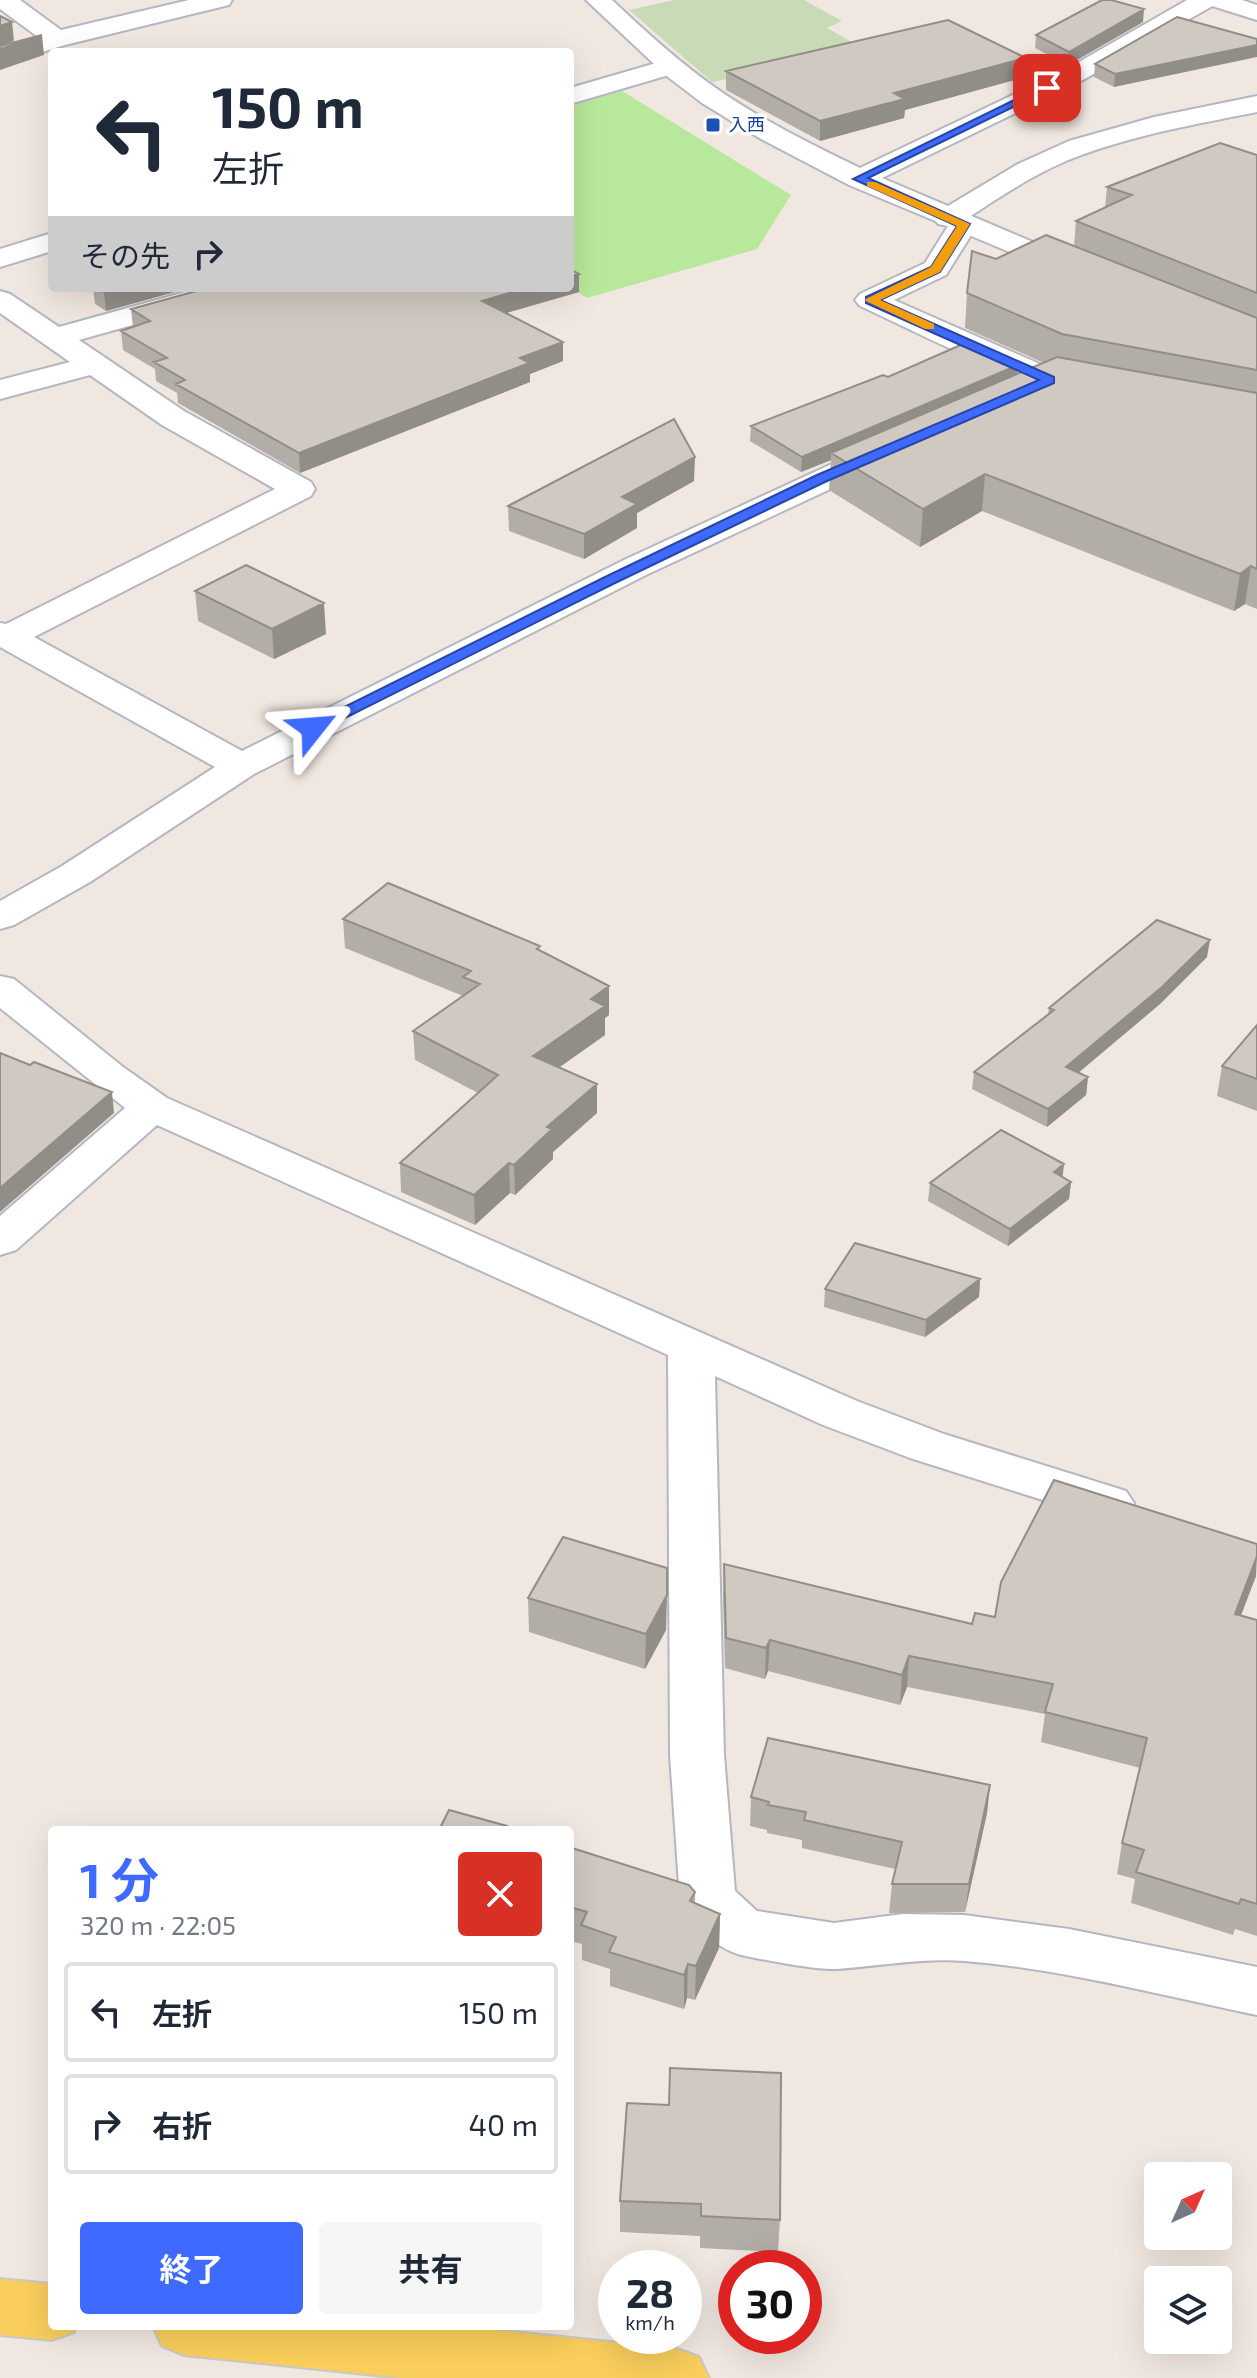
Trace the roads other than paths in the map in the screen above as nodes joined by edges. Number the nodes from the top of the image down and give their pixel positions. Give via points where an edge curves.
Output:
1 (4, 0) edge
2 (220, 0) edge
3 (598, 0) edge
4 (1205, 0) edge
5 (1218, 0) edge
6 (1257, 13) edge
7 (57, 39) junction
8 (0, 57) edge
9 (670, 67) junction
10 (574, 95) edge
11 (1257, 104) edge
12 (859, 179) junction
13 (956, 221) junction
14 (48, 243) edge
15 (0, 258) edge
16 (1096, 278) edge
17 (219, 292) edge
18 (0, 300) edge
19 (56, 337) junction
20 (96, 364) junction
21 (1050, 380) junction
22 (0, 390) edge
23 (1109, 391) edge
24 (1007, 398) edge
25 (922, 435) edge
26 (4, 635) edge
27 (241, 766) junction
28 (0, 917) edge
29 (0, 988) edge
30 (152, 1107) junction
31 (0, 1240) edge
32 (691, 1349) junction
33 (1152, 1517) edge
34 (1257, 1991) edge
35 (0, 2307) edge
36 (48, 2312) edge
37 (221, 2330) edge
38 (652, 2376) edge

1 - 7 street
2 - 7 street
3 - 9 street
4 - 12 street via 1074,75
5 - 6 street
7 - 8 street
9 - 10 street
9 - 12 street via 727,108
11 - 13 street via 1155,125 1056,155 1022,172
12 - 13 street
13 - 16 street
13 - 21 street via 936,269 870,300
14 - 15 street
17 - 19 street
18 - 19 street
19 - 20 street
20 - 22 street
20 - 26 street via 173,418 299,489
21 - 23 street
21 - 24 street
25 - 27 street via 650,560
26 - 27 street
27 - 28 street
29 - 30 street
30 - 31 street
30 - 32 street
32 - 33 street via 927,1446
32 - 34 street via 697,1755 708,1900 742,1932 834,1946 903,1937 964,1938 1069,1952
35 - 36 main road
37 - 38 main road

